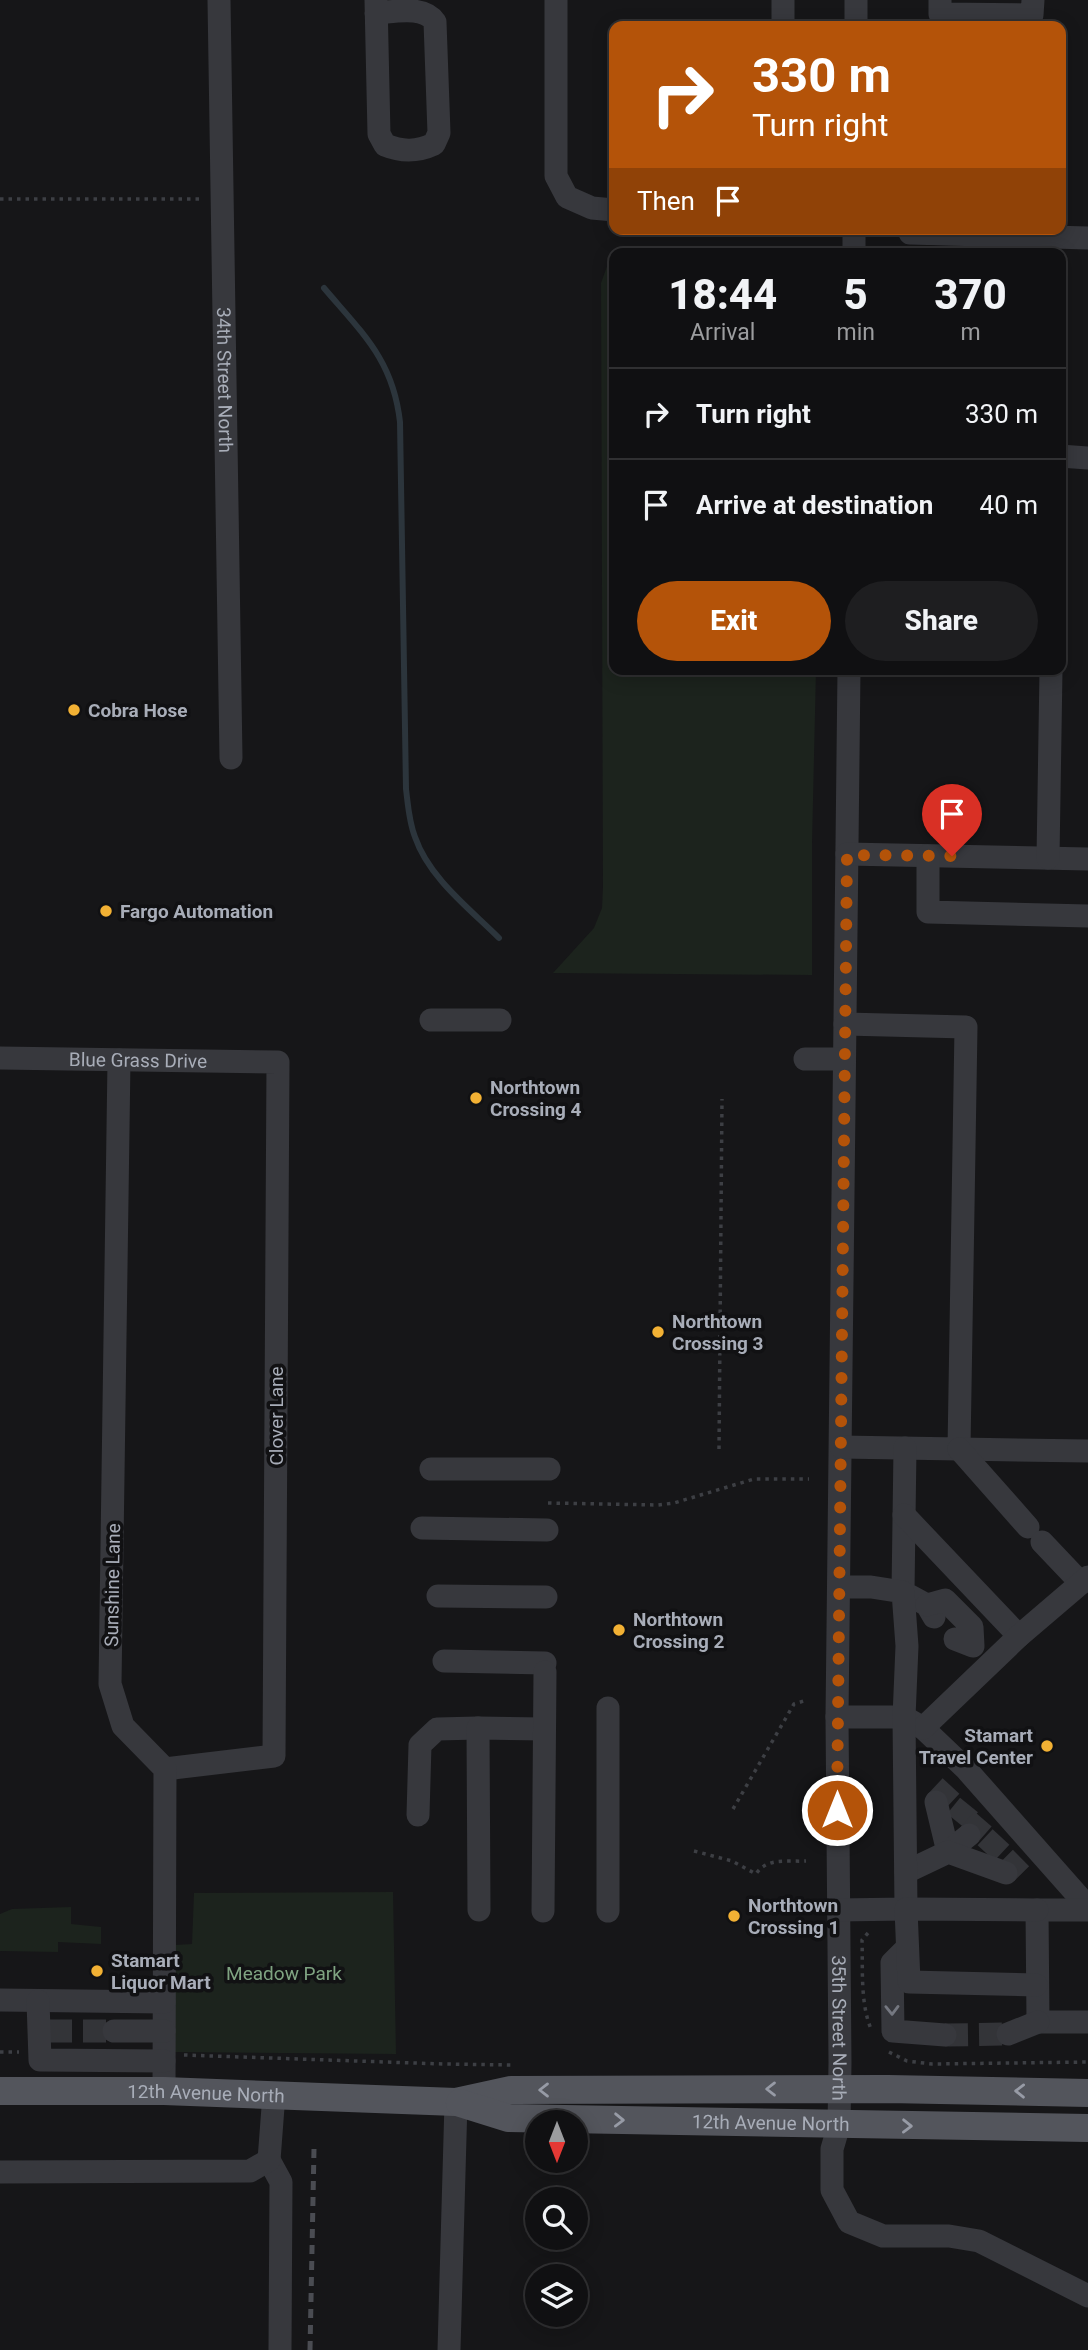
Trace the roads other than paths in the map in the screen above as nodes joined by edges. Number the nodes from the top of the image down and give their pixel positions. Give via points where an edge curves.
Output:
1 (219, 0) edge
2 (556, 0) edge
3 (783, 0) edge
4 (856, 0) edge
5 (940, 0) edge
6 (1033, 0) edge
7 (376, 6) edge
8 (783, 21) edge
9 (856, 21) edge
10 (609, 210) edge
11 (981, 235) edge
12 (1088, 238) edge
13 (1066, 456) edge
14 (1088, 458) edge
15 (849, 675) edge
16 (1051, 675) edge
17 (231, 758) dead end
18 (847, 855) junction
19 (928, 856) junction
20 (1048, 858) junction
21 (1088, 859) edge
22 (1088, 916) edge
23 (431, 1020) dead end
24 (500, 1020) dead end
25 (845, 1024) junction
26 (0, 1058) edge
27 (804, 1059) dead end
28 (844, 1059) junction
29 (119, 1060) junction
30 (278, 1062) joint
31 (841, 1447) junction
32 (905, 1448) junction
33 (959, 1449) junction
34 (1088, 1451) edge
35 (431, 1469) dead end
36 (549, 1469) dead end
37 (904, 1515) junction
38 (422, 1528) dead end
39 (547, 1530) dead end
40 (1084, 1580) edge
41 (839, 1587) junction
42 (903, 1592) junction
43 (439, 1596) dead end
44 (546, 1597) dead end
45 (1019, 1636) junction
46 (443, 1661) dead end
47 (990, 1664) junction
48 (608, 1708) dead end
49 (837, 1717) junction
50 (914, 1723) junction
51 (478, 1728) junction
52 (544, 1729) junction
53 (165, 1769) junction
54 (951, 1785) junction
55 (977, 1812) junction
56 (418, 1815) dead end
57 (1001, 1838) junction
58 (948, 1852) junction
59 (1020, 1859) junction
60 (906, 1872) junction
61 (906, 1909) junction
62 (1088, 1909) edge
63 (479, 1910) dead end
64 (838, 1910) junction
65 (1037, 1910) junction
66 (543, 1912) dead end
67 (608, 1912) dead end
68 (907, 1948) junction
69 (1036, 1984) junction
70 (0, 2000) edge
71 (38, 2001) junction
72 (164, 2002) junction
73 (1038, 2022) junction
74 (1088, 2022) edge
75 (114, 2031) tunnel mouth
76 (164, 2031) junction
77 (1008, 2034) tunnel mouth
78 (945, 2035) tunnel mouth
79 (164, 2057) junction
80 (840, 2089) junction
81 (0, 2091) edge
82 (164, 2091) junction
83 (1088, 2093) edge
84 (274, 2094) junction
85 (456, 2102) junction
86 (839, 2125) junction
87 (1088, 2128) edge
88 (269, 2160) junction
89 (0, 2172) edge
90 (1088, 2296) edge
91 (281, 2350) edge
92 (449, 2350) edge

1 - 17 street, 34th Street North
2 - 10 street via 556,176 568,197
3 - 8 street
4 - 9 street
5 - 6 street via 940,14 1019,15 1032,15
7 - 7 street via 379,134 385,145 400,151 422,150 434,144 439,133 435,22 426,13
11 - 12 street
13 - 14 street
15 - 18 street, 35th Street North
16 - 20 street
18 - 19 street
18 - 25 street, 35th Street North
19 - 20 street
19 - 22 street via 928,912
20 - 21 street
23 - 24 street
25 - 28 street, 35th Street North
25 - 33 street via 966,1027
26 - 29 street, Blue Grass Drive
27 - 28 street
28 - 31 street, 35th Street North
29 - 30 street, Blue Grass Drive
29 - 53 street, Sunshine Lane via 110,1684 123,1726
30 - 53 street, Clover Lane via 274,1756
31 - 32 street
31 - 41 street, 35th Street North
32 - 33 street
32 - 37 street
33 - 34 street
33 - 40 street via 1035,1534
35 - 36 street
37 - 42 street
37 - 45 street
38 - 39 street
40 - 45 street
41 - 42 street
41 - 49 street, 35th Street North
42 - 47 street via 930,1611 944,1600 972,1627 964,1643
42 - 50 street
43 - 44 street
45 - 47 street
46 - 52 street via 545,1667
47 - 50 street
48 - 67 street
49 - 50 street
49 - 64 street, 35th Street North
50 - 54 street
50 - 60 street
51 - 52 street
51 - 56 street via 437,1729 420,1745
51 - 63 street
52 - 66 street
53 - 72 street
54 - 55 street
54 - 58 street
55 - 57 street
55 - 58 street
57 - 58 street
57 - 59 street
58 - 59 street
58 - 60 street
59 - 62 street
60 - 61 street
61 - 64 street
61 - 65 street
61 - 68 street
62 - 65 street
64 - 80 street, 35th Street North
65 - 69 street
68 - 69 street via 909,1982
68 -> 78 street via 892,1963 893,2031
69 - 73 street
70 - 71 street
71 - 72 street
71 - 79 street via 43,2038 40,2060
72 - 76 street
73 - 74 street
73 - 77 street
75 - 76 street
76 - 79 street
79 - 82 street
83 -> 80 main road, 12th Avenue North
80 -> 85 main road, 12th Avenue North via 511,2090
80 - 86 street, 35th Street North
81 - 82 main road, 12th Avenue North
82 - 84 main road, 12th Avenue North
84 - 85 main road, 12th Avenue North
84 - 88 street
85 -> 86 main road, 12th Avenue North via 508,2118
85 - 92 street
86 -> 87 main road, 12th Avenue North
86 - 90 street, 35th Street North via 832,2149 832,2190 849,2222 883,2236 949,2235 979,2241
88 - 89 street via 236,2173
88 - 91 street via 281,2182

